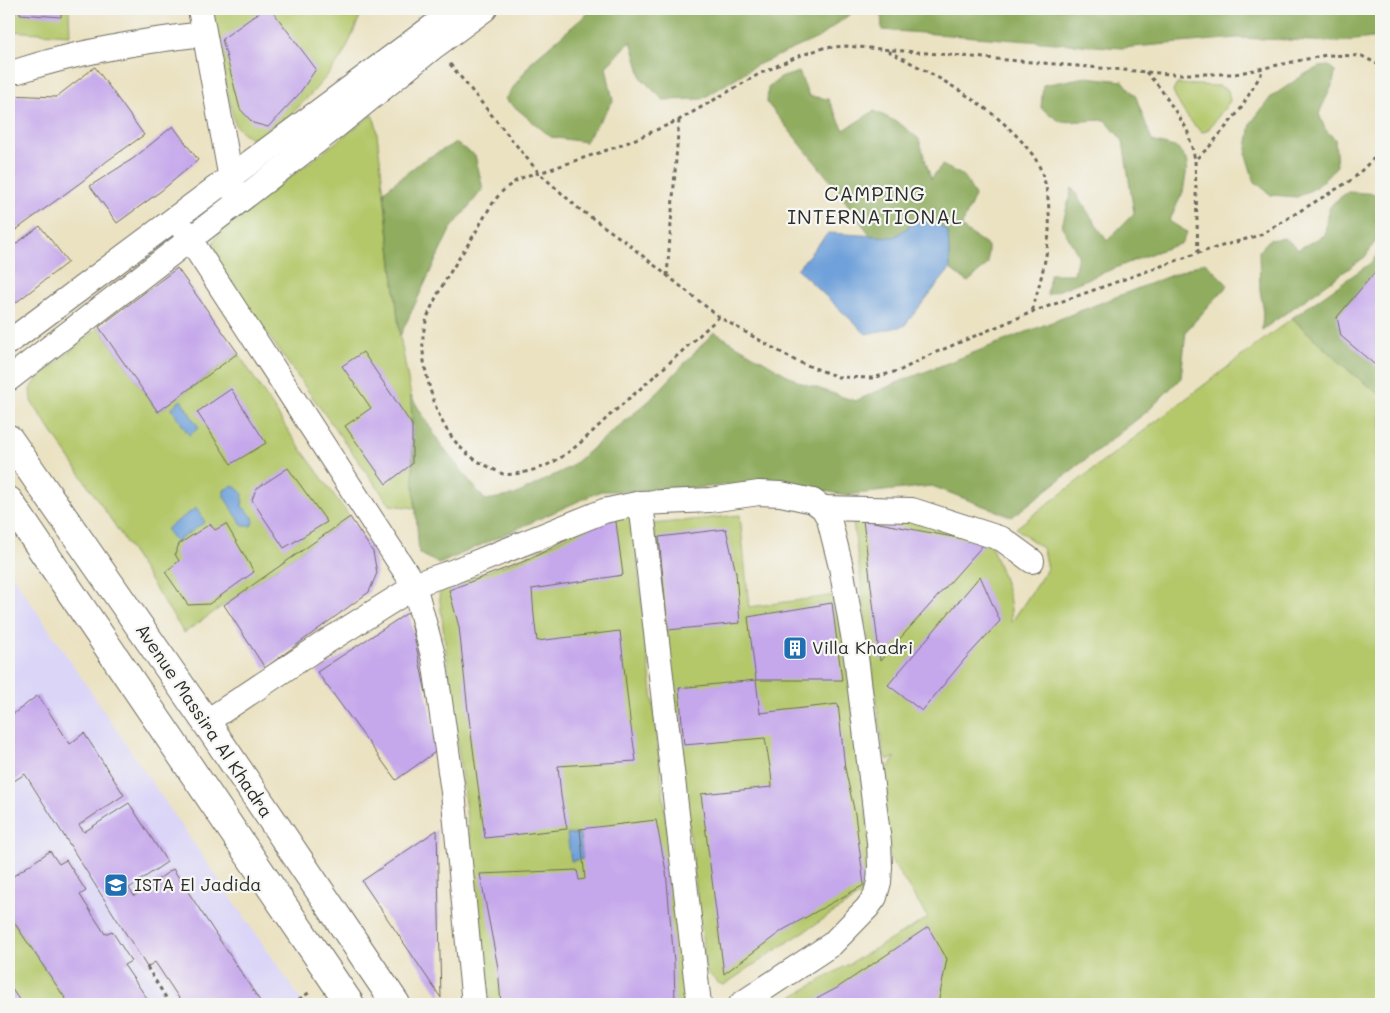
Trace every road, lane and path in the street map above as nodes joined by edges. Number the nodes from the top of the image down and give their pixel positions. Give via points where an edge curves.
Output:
1 (200, 9) edge
2 (456, 9) edge
3 (485, 9) edge
4 (428, 28) edge
5 (204, 34) junction
6 (885, 50) junction
7 (1381, 66) edge
8 (1264, 68) junction
9 (18, 71) dead end
10 (1146, 72) junction
11 (679, 120) junction
12 (1381, 151) edge
13 (1195, 160) junction
14 (540, 172) junction
15 (231, 178) junction
16 (236, 204) junction
17 (176, 218) junction
18 (191, 239) junction
19 (1198, 253) junction
20 (667, 276) junction
21 (1032, 312) junction
22 (719, 317) junction
23 (9, 342) edge
24 (9, 379) edge
25 (9, 439) edge
26 (9, 501) edge
27 (641, 503) junction
28 (823, 508) junction
29 (1032, 561) dead end
30 (414, 586) junction
31 (206, 722) junction
32 (147, 967) dead end
33 (170, 1004) edge
34 (350, 1004) edge
35 (396, 1004) edge
36 (474, 1004) edge
37 (698, 1004) edge
38 (741, 1004) edge

1 - 5 street
2 - 4 street
3 - 4 street
4 - 14 path
4 - 15 street
4 - 16 street via 329,132
5 - 9 street via 129,43 75,54
5 - 15 street
6 - 10 path
6 - 11 path via 846,46 823,48 799,56 759,74
6 - 21 path via 934,74 982,107 1012,130 1036,159 1046,187 1050,216 1043,267
7 - 8 path via 1362,56 1326,55
8 - 10 path via 1235,74
8 - 13 path via 1240,110
10 - 13 path via 1187,128
11 - 14 path via 622,145
11 - 20 path
12 - 19 path via 1353,179 1260,235
13 - 19 path
14 - 20 path via 578,208
14 - 22 path via 527,174 505,189 488,211 445,282 423,334 426,370 438,414 448,434 475,461 504,474 547,465 568,452
15 - 16 street
15 - 17 street
16 - 18 street
17 - 18 street
17 - 23 street
18 - 24 street
18 - 30 street
19 - 21 path
20 - 22 path
21 - 22 path via 901,370 873,378 838,377 796,361
25 - 31 street, Avenue Massira Al Khadra
26 - 34 street
27 - 28 street via 710,500 759,493 813,501
27 - 30 street via 604,511
27 - 37 street
28 - 29 street via 912,510 1002,539
28 - 38 street via 829,519 841,567 854,641 879,842 879,882 875,897 867,908 832,944
30 - 31 street
30 - 36 street via 436,669 453,792
31 - 35 street, Avenue Massira Al Khadra
32 - 33 path

